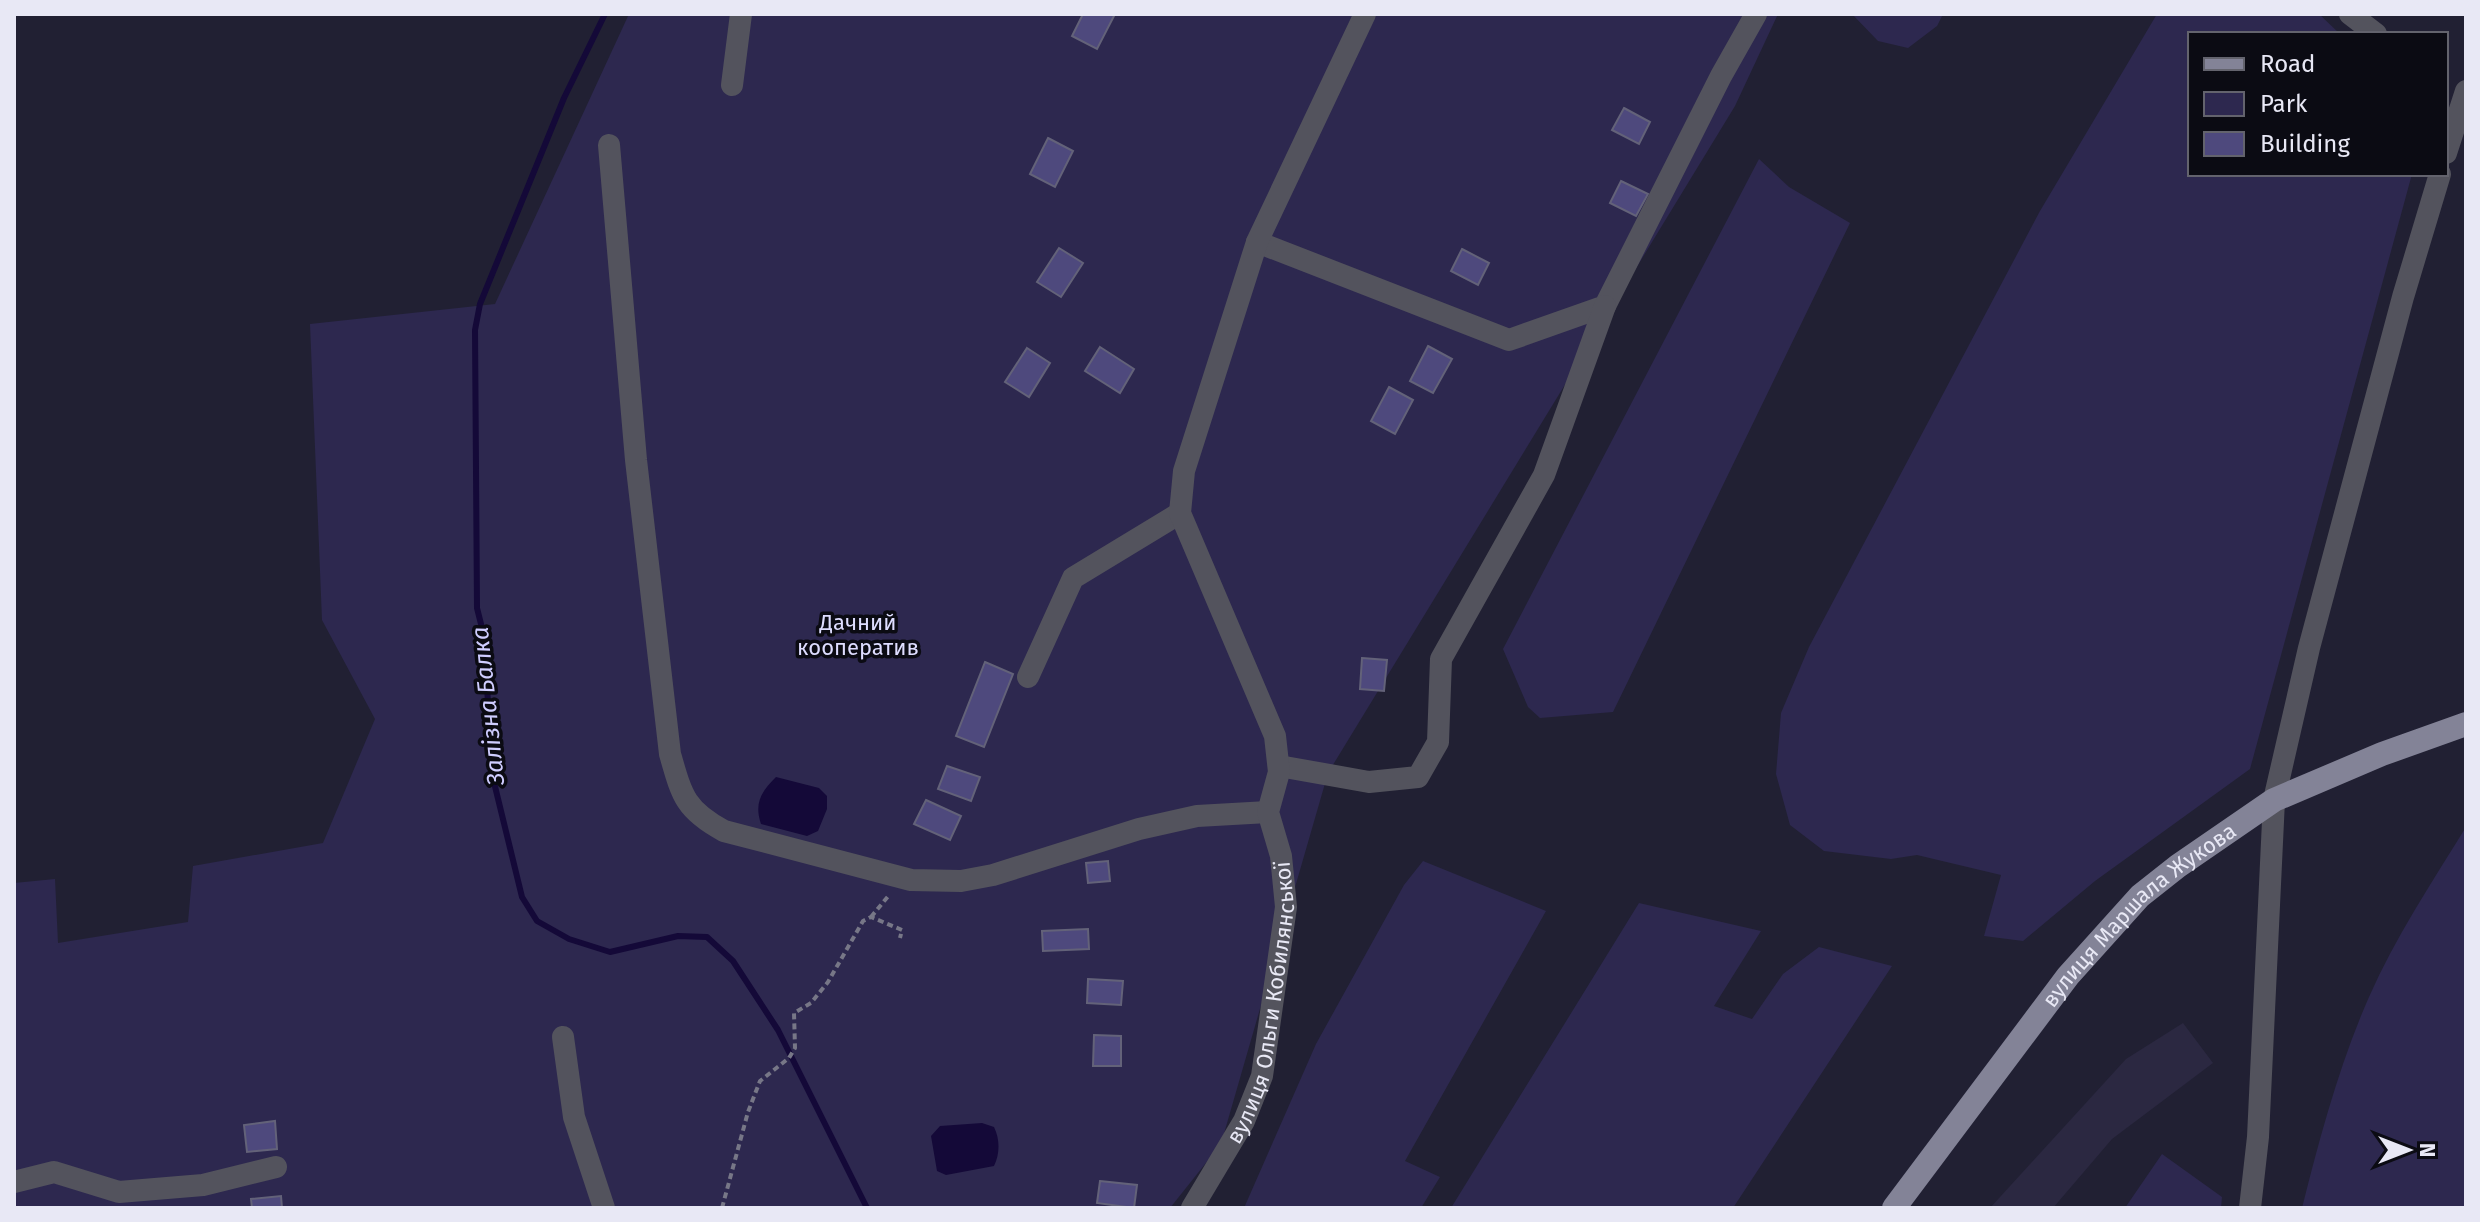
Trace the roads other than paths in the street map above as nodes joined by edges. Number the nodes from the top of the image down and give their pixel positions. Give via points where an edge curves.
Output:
1 (741, 14) edge
2 (1365, 14) edge
3 (1756, 14) edge
4 (2350, 14) edge
5 (2373, 32) edge
6 (732, 85) dead end
7 (2458, 93) edge
8 (2448, 143) edge
9 (609, 145) dead end
10 (2439, 176) edge
11 (1257, 242) junction
12 (1605, 306) junction
13 (1180, 513) junction
14 (1028, 677) dead end
15 (2466, 724) edge
16 (1279, 766) junction
17 (2274, 800) junction
18 (1268, 812) junction
19 (563, 1037) dead end
20 (276, 1167) dead end
21 (14, 1182) edge
22 (604, 1208) edge
23 (1192, 1208) edge
24 (1894, 1208) edge
25 (2250, 1208) edge

1 - 6 street
2 - 11 street, вулиця Ольги Кобилянської
3 - 12 street
4 - 5 street
7 - 8 street
9 - 18 street via 636,460 670,754 679,785 700,818 724,831 911,880 961,881 1197,816
10 - 17 street via 2317,617
11 - 12 street via 1509,340
11 - 13 street, вулиця Ольги Кобилянської via 1184,471
12 - 16 street via 1544,475 1441,659 1438,742 1418,777 1369,782
13 - 14 street via 1073,578
13 - 16 street, вулиця Ольги Кобилянської via 1263,703
15 - 17 main road, вулиця Маршала Жукова
16 - 18 street, вулиця Ольги Кобилянської
17 - 24 main road, вулиця Маршала Жукова via 2140,896 2068,976
17 - 25 street
18 - 23 street, вулиця Ольги Кобилянської via 1281,856 1286,907 1262,1076 1244,1121
19 - 22 street via 574,1117
20 - 21 street via 203,1185 119,1192 54,1172

